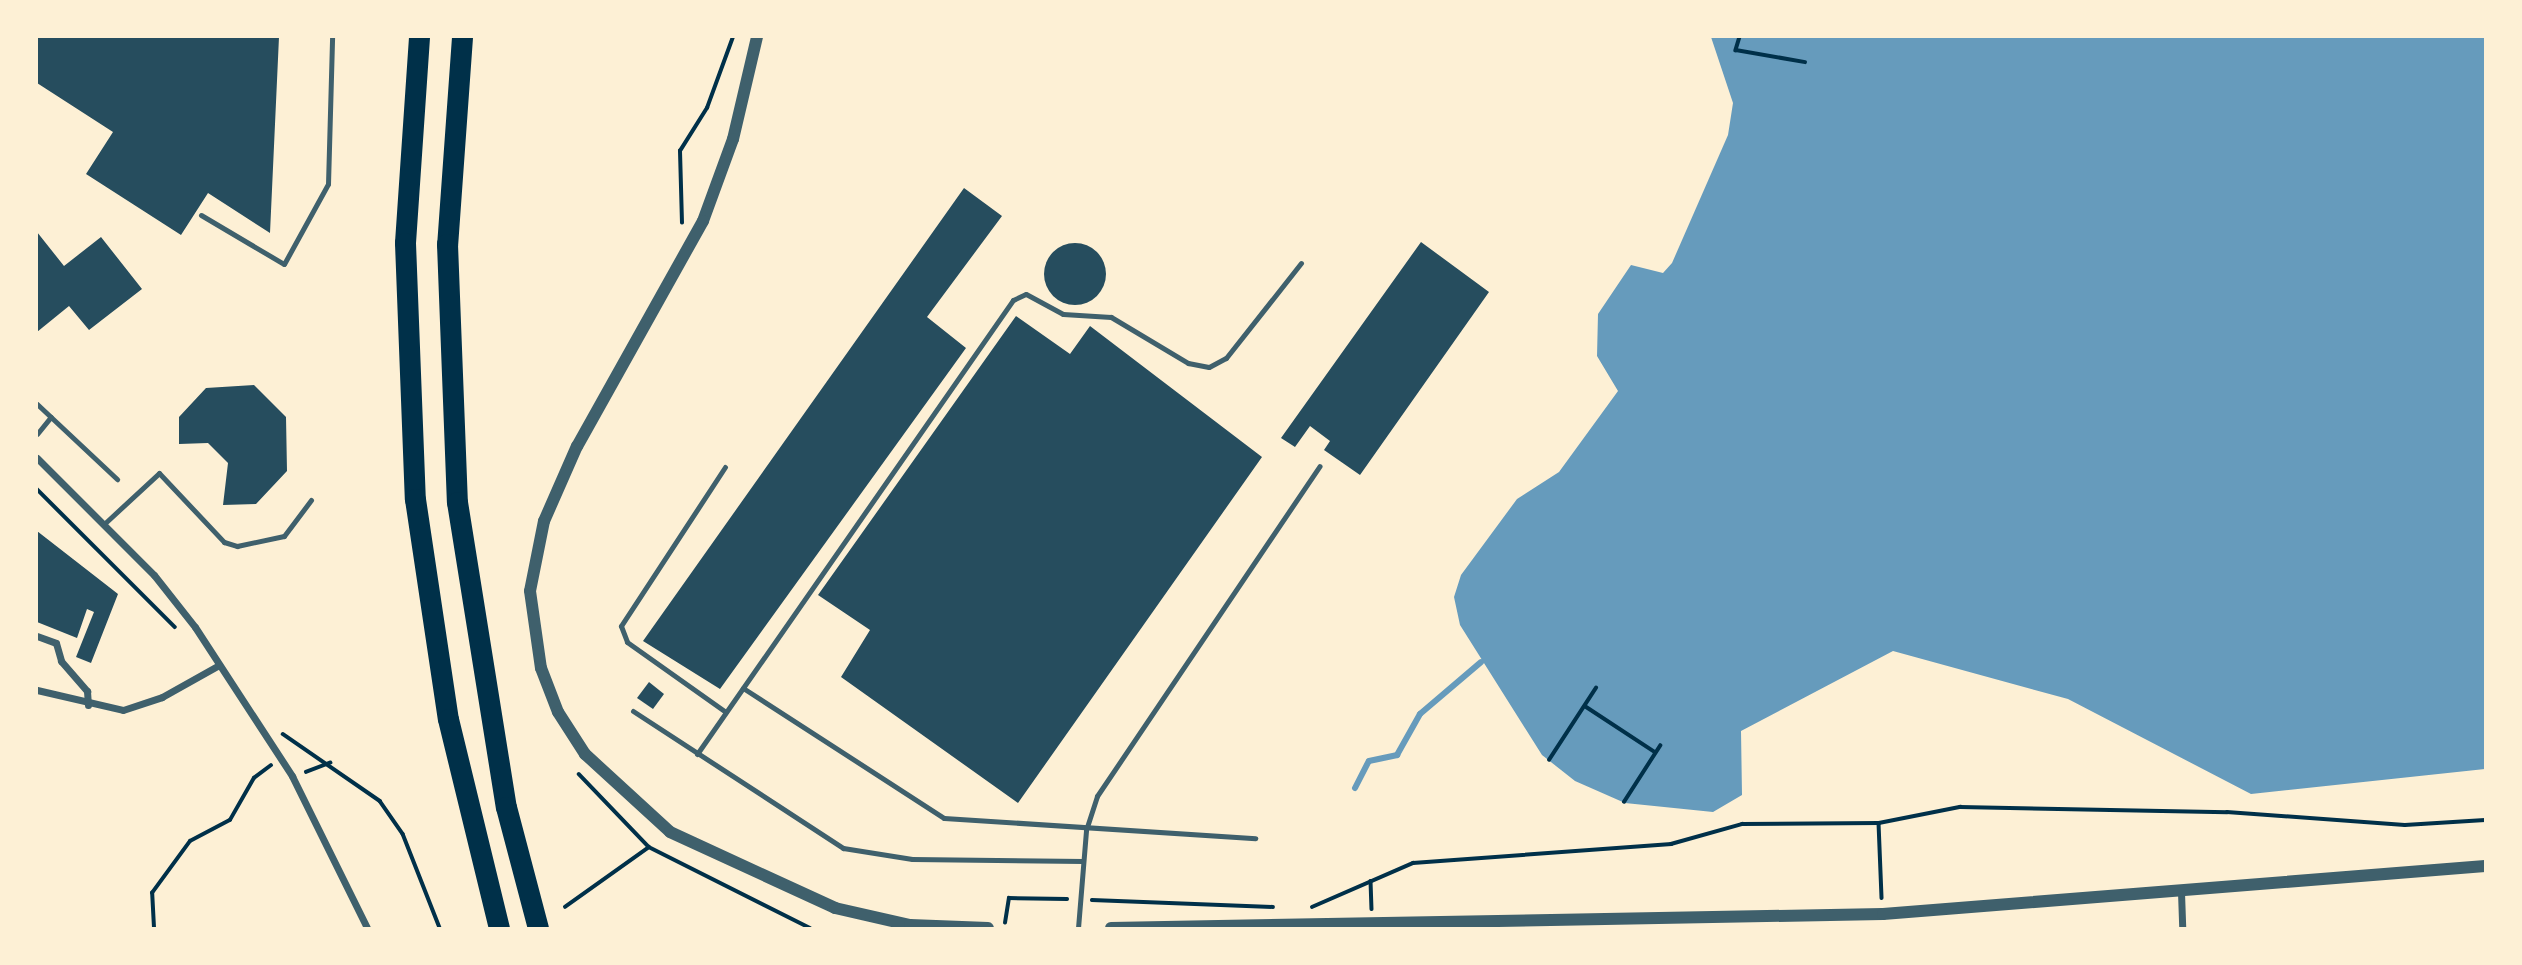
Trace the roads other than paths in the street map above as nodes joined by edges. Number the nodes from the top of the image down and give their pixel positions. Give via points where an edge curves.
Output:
1 (332, 37) edge
2 (419, 37) edge
3 (462, 37) edge
4 (757, 37) edge
5 (201, 215) dead end
6 (1301, 263) dead end
7 (37, 404) edge
8 (51, 417) junction
9 (37, 434) edge
10 (37, 458) edge
11 (1320, 466) dead end
12 (725, 467) dead end
13 (117, 479) dead end
14 (311, 499) dead end
15 (104, 524) junction
16 (37, 636) edge
17 (219, 664) junction
18 (743, 688) junction
19 (37, 690) edge
20 (88, 705) junction
21 (633, 712) dead end
22 (726, 712) junction
23 (697, 754) junction
24 (1086, 830) junction
25 (1255, 838) dead end
26 (1083, 861) junction
27 (2485, 866) edge
28 (2181, 892) junction
29 (368, 928) edge
30 (499, 928) edge
31 (538, 928) edge
32 (988, 928) edge
33 (1078, 928) edge
34 (1111, 928) edge
35 (2182, 928) edge

1 - 5 lane via 328,184 285,264
2 - 30 highway via 405,243 415,499 448,719
3 - 31 highway via 447,244 457,502 506,807
4 - 32 street via 733,139 703,221 576,446 544,521 530,592 541,668 558,712 585,754 670,832 835,908 910,925
6 - 18 lane via 1226,358 1209,367 1188,363 1111,317 1063,314 1032,296 1017,296
7 - 8 lane
8 - 9 lane
8 - 13 lane
10 - 15 street
11 - 24 lane via 1097,796
12 - 22 lane via 621,626 627,642
14 - 15 lane via 284,536 237,546 224,542 159,473
15 - 17 street via 154,575
16 - 20 street via 56,643 61,661 87,691
17 - 20 street via 142,706
17 - 29 street via 292,776
18 - 22 lane
18 - 24 lane via 944,818
19 - 20 street
21 - 23 lane
22 - 23 lane
23 - 26 lane via 817,834 860,853
24 - 25 lane
24 - 26 lane
26 - 33 lane
27 - 28 street
28 - 34 street via 1883,914
28 - 35 street

